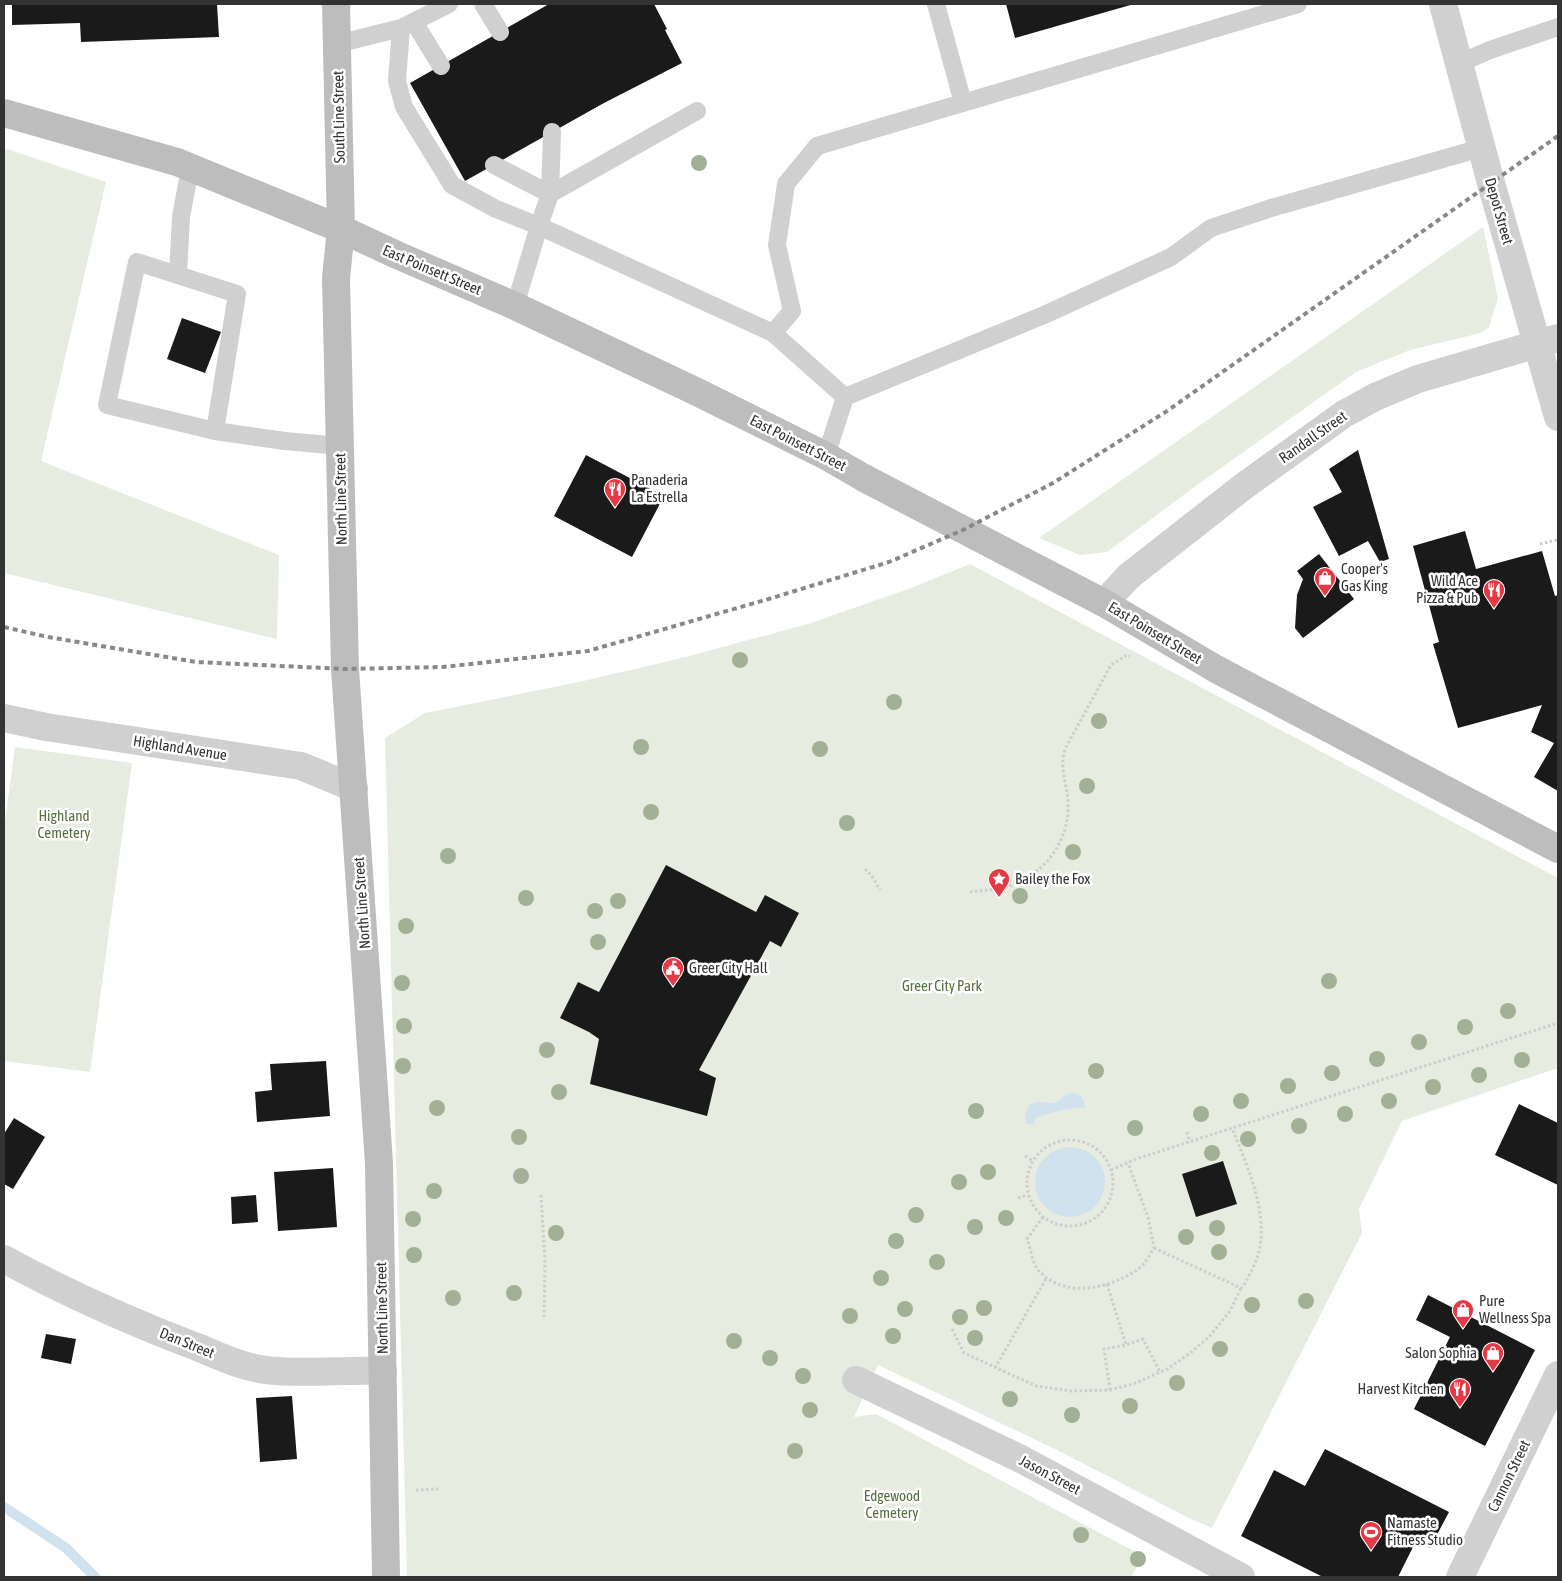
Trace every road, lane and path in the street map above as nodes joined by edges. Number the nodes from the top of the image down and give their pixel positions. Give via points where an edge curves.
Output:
1 (336, 4) edge
2 (449, 4) edge
3 (484, 4) edge
4 (936, 4) edge
5 (1298, 4) edge
6 (1443, 4) edge
7 (407, 25) junction
8 (1558, 27) edge
9 (500, 32) dead end
10 (337, 44) junction
11 (1458, 64) junction
12 (441, 66) dead end
13 (963, 103) junction
14 (697, 111) dead end
15 (4, 113) edge
16 (552, 132) dead end
17 (1481, 148) junction
18 (494, 165) dead end
19 (190, 168) junction
20 (550, 194) junction
21 (539, 226) junction
22 (341, 229) junction
23 (178, 275) junction
24 (515, 306) junction
25 (773, 333) junction
26 (1547, 341) edge
27 (845, 397) junction
28 (1558, 417) edge
29 (215, 431) junction
30 (340, 446) junction
31 (826, 456) junction
32 (1557, 540) edge
33 (1540, 544) dead end
34 (1104, 603) junction
35 (1135, 657) dead end
36 (4, 718) edge
37 (354, 788) junction
38 (1558, 849) edge
39 (865, 869) dead end
40 (880, 890) dead end
41 (970, 892) dead end
42 (1558, 1023) edge
43 (1232, 1128) junction
44 (1187, 1132) dead end
45 (1190, 1142) junction
46 (1025, 1156) dead end
47 (1033, 1161) junction
48 (1128, 1163) junction
49 (1111, 1170) junction
50 (541, 1195) dead end
51 (1028, 1195) junction
52 (1018, 1198) dead end
53 (1043, 1217) junction
54 (1154, 1248) junction
55 (4, 1259) edge
56 (1047, 1277) junction
57 (1107, 1284) junction
58 (1241, 1288) junction
59 (544, 1318) dead end
60 (952, 1329) dead end
61 (1126, 1345) junction
62 (995, 1368) junction
63 (383, 1371) junction
64 (1160, 1372) junction
65 (1558, 1375) edge
66 (856, 1380) dead end
67 (1110, 1390) junction
68 (438, 1489) dead end
69 (409, 1491) dead end
70 (386, 1577) edge
71 (1241, 1577) edge
72 (1460, 1577) edge

1 - 10 main road, South Line Street
2 - 7 lane
3 - 9 lane
4 - 13 lane
5 - 13 lane
6 - 11 street, Depot Street
7 - 10 lane
7 - 12 lane
7 - 21 lane via 397,81 404,107 452,185 496,209
8 - 11 lane
10 - 22 main road, South Line Street
11 - 17 street, Depot Street
13 - 25 lane via 817,146 786,184 777,245 792,311
14 - 20 lane
15 - 19 main road, East Poinsett Street
16 - 20 lane
17 - 26 street, Depot Street
17 - 27 lane via 1211,228 1171,257 1044,315
18 - 20 lane
19 - 22 main road, East Poinsett Street
19 - 23 lane via 181,217
20 - 21 lane
21 - 24 lane
21 - 25 lane
22 - 24 main road, East Poinsett Street
22 - 30 main road, North Line Street via 336,278
23 - 29 lane via 238,294
23 - 29 lane via 137,262 106,405
24 - 31 main road, East Poinsett Street
25 - 27 lane
26 - 28 street, Depot Street
26 - 34 street, Randall Street via 1418,379 1344,414 1244,486 1129,576
27 - 31 lane
29 - 30 lane
30 - 37 main road, North Line Street via 345,669
31 - 34 main road, East Poinsett Street
32 - 33 path
34 - 38 main road, East Poinsett Street via 1216,669
35 - 41 path via 1127,655 1111,665 1065,749 1061,762 1068,802 1067,825 1059,846 1045,864 1025,879 1010,886
36 - 37 street, Highland Avenue via 301,766
37 - 63 main road, North Line Street via 377,1123
39 - 40 path
42 - 43 path
43 - 45 path
43 - 58 path via 1254,1187 1262,1223 1256,1262
44 - 45 path
45 - 48 path
46 - 47 path
47 - 49 path via 1050,1144 1079,1140 1093,1146
47 - 51 path via 1026,1181
48 - 49 path
48 - 54 path via 1148,1217
49 - 53 path via 1111,1197 1095,1219 1068,1226 1055,1224
50 - 59 path
51 - 52 path
51 - 53 path
53 - 56 path via 1027,1239 1038,1270
54 - 57 path via 1143,1265 1124,1278
54 - 58 path
55 - 63 street, Dan Street via 86,1300 241,1364 287,1372
56 - 57 path via 1059,1286 1072,1288
56 - 62 path
57 - 61 path
58 - 64 path via 1230,1311 1209,1337
60 - 62 path via 964,1353
61 - 64 path via 1143,1339
61 - 67 path via 1104,1349
62 - 67 path via 1036,1386 1071,1391
63 - 70 main road, North Line Street
64 - 67 path
65 - 72 street, Cannon Street
66 - 71 street, Jason Street via 1021,1459
68 - 69 path

